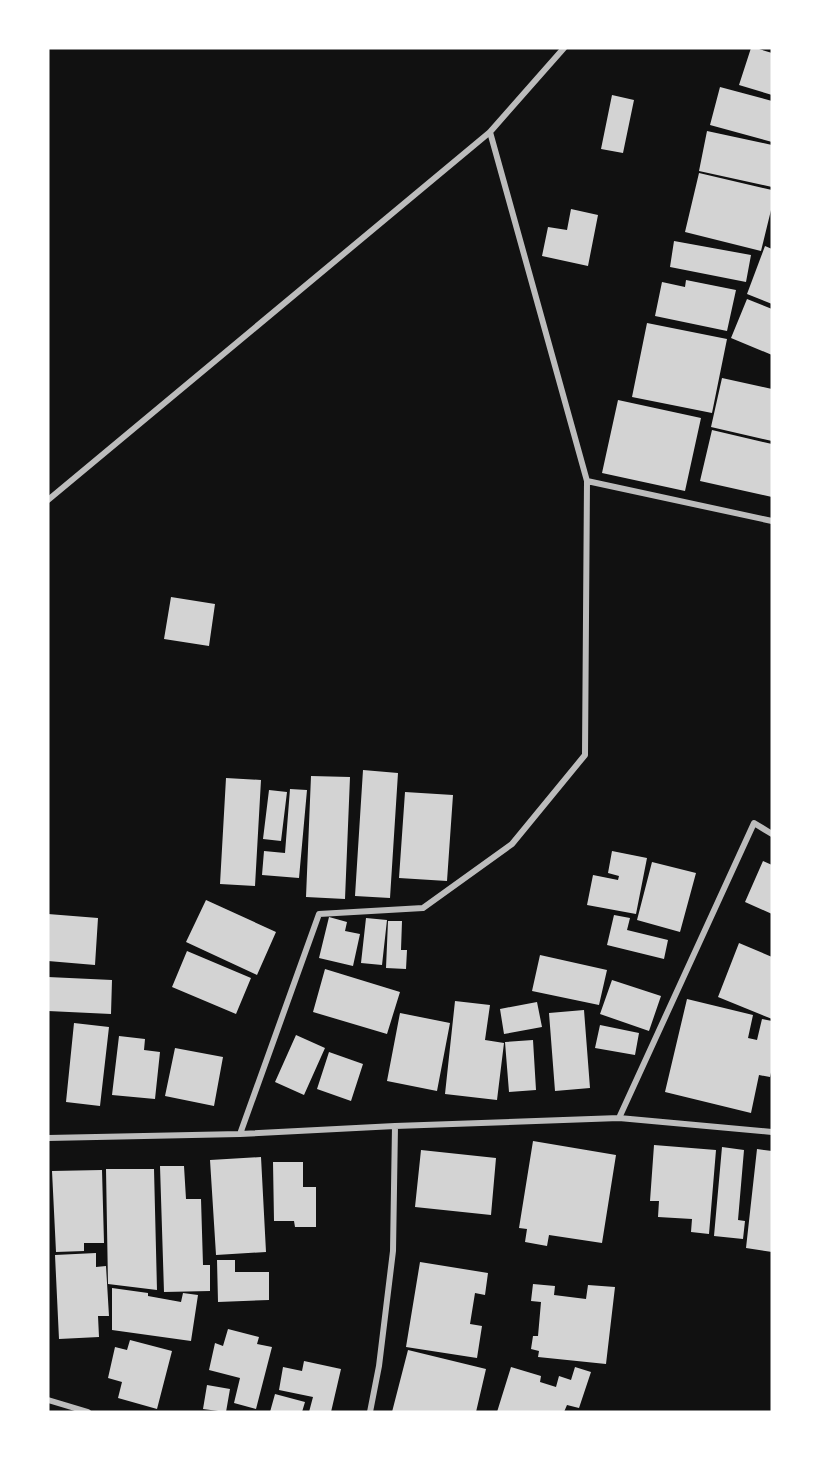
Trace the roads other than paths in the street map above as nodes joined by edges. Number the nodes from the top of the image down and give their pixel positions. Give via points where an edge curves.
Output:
1 (564, 48) edge
2 (490, 132) junction
3 (587, 481) junction
4 (48, 500) edge
5 (772, 521) edge
6 (772, 834) edge
7 (619, 1118) junction
8 (395, 1126) junction
9 (772, 1132) edge
10 (240, 1134) junction
11 (48, 1138) edge
12 (48, 1400) edge
13 (88, 1412) edge
14 (370, 1412) edge

1 - 2 street
2 - 3 street
2 - 4 street
3 - 5 street
3 - 10 street via 585,755 512,844 423,908 319,914
6 - 7 street via 754,823
7 - 8 street
7 - 9 street
8 - 10 street
8 - 14 street via 393,1251
10 - 11 street
12 - 13 street

